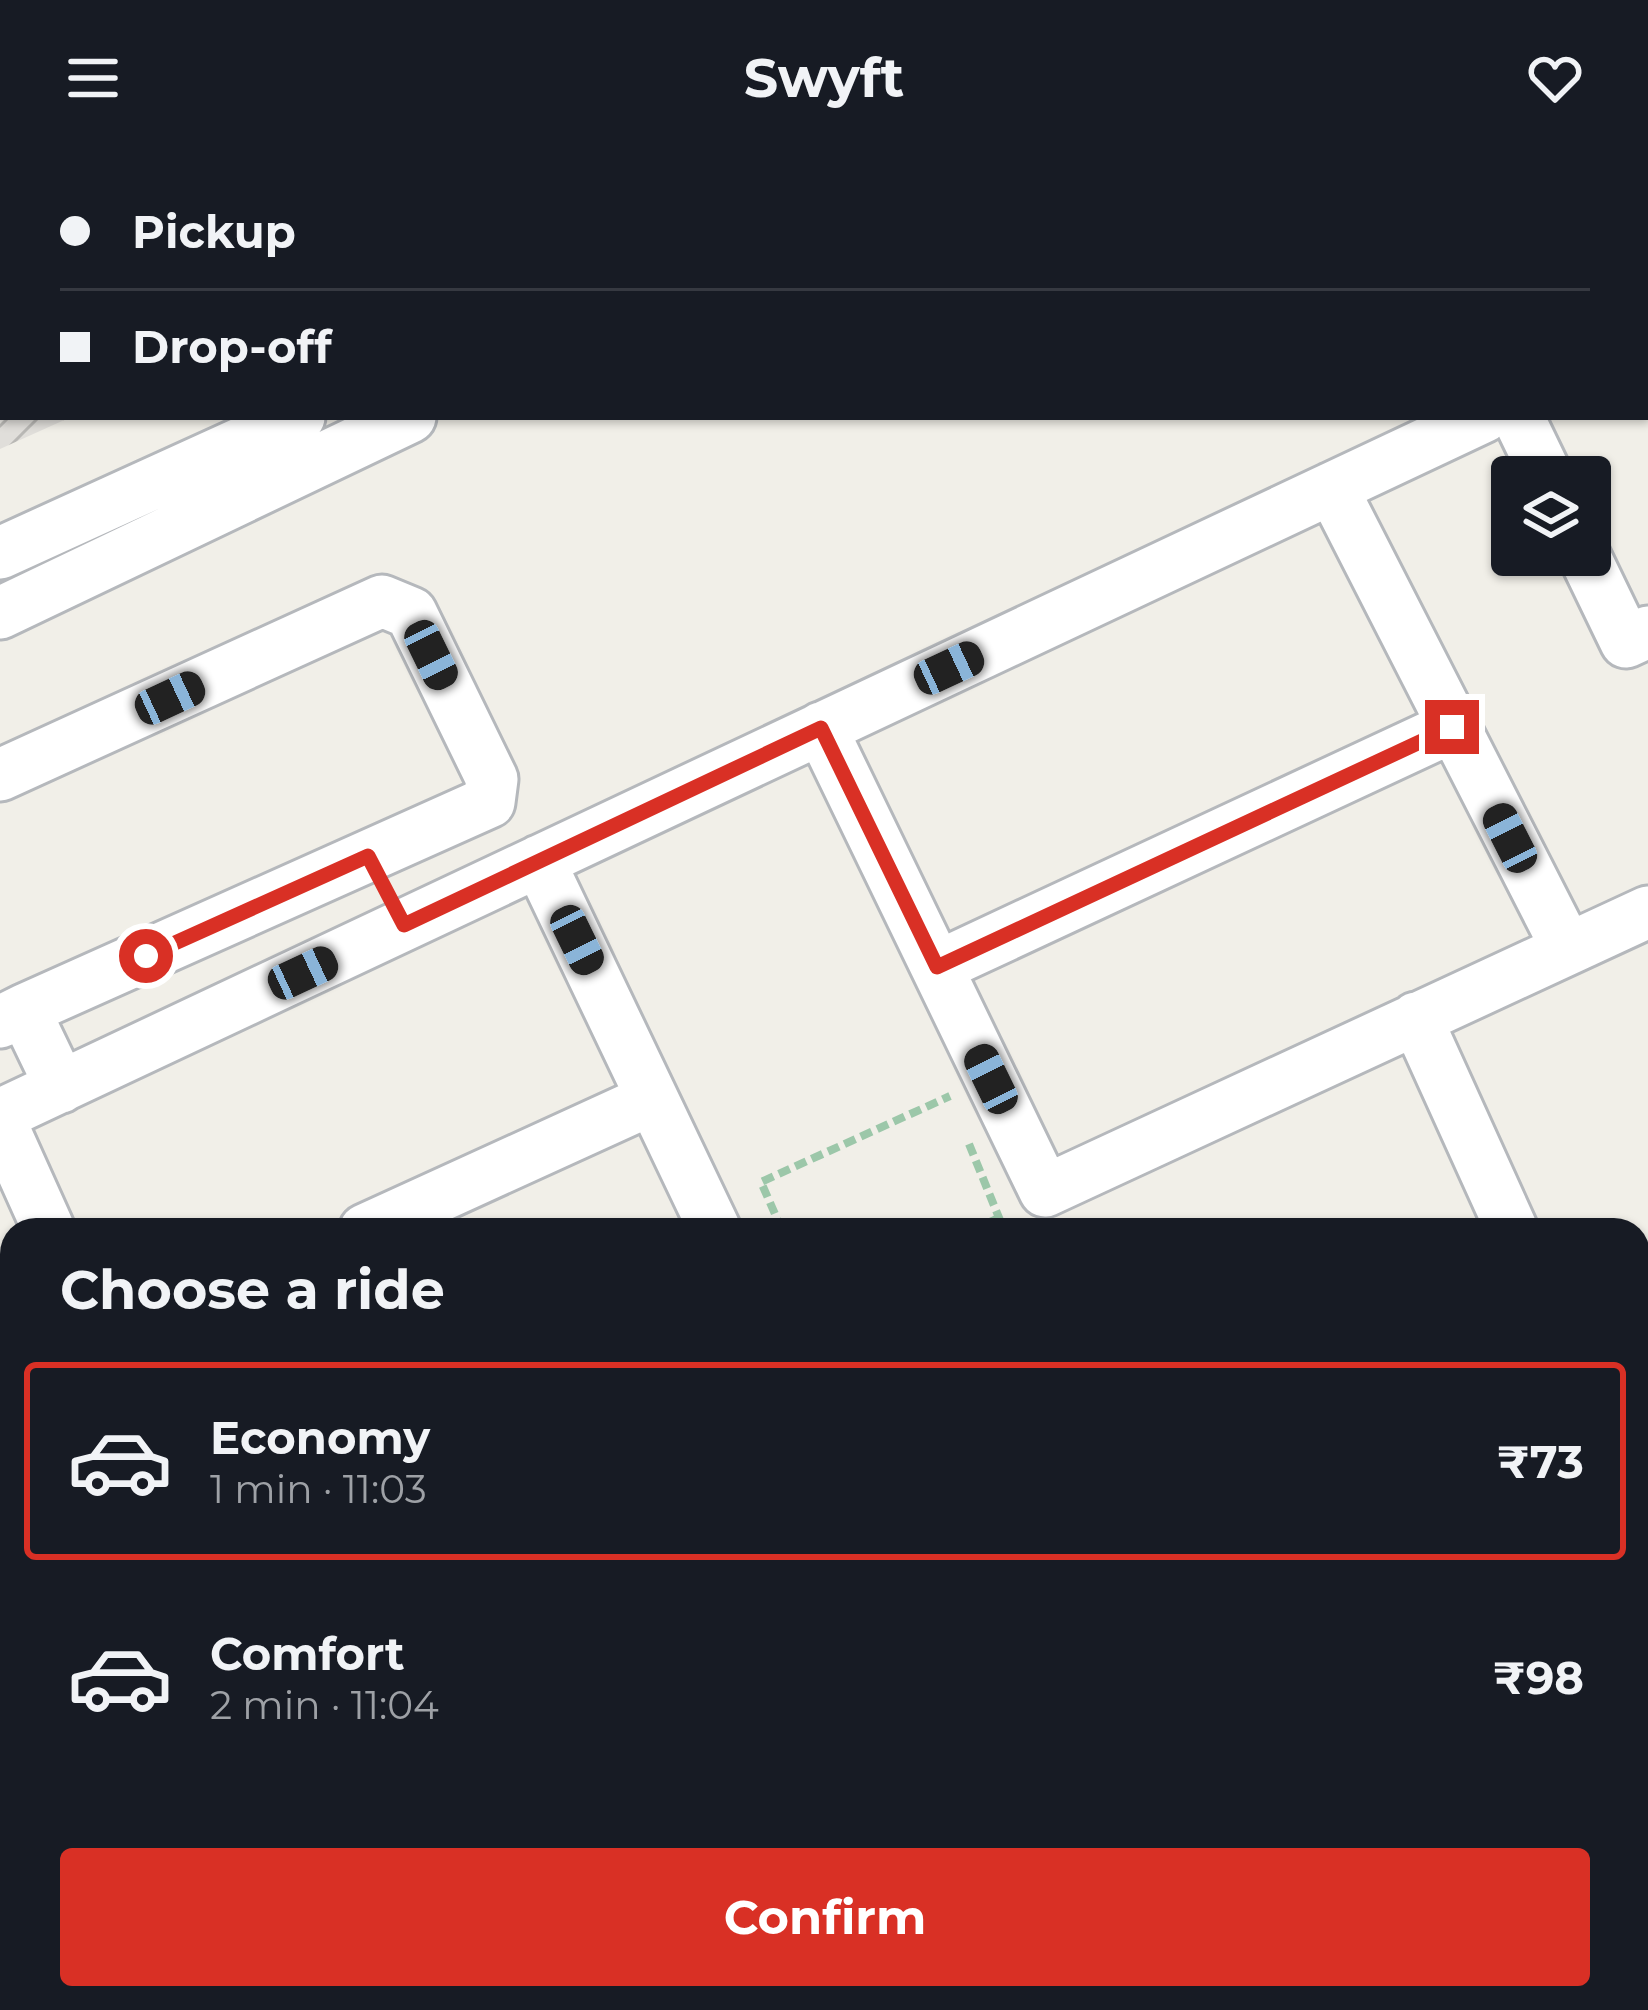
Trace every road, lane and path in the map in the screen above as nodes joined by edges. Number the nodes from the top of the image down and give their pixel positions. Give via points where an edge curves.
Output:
1 (292, 420) edge
2 (404, 420) edge
3 (1477, 420) edge
4 (1519, 420) edge
5 (1537, 456) edge
6 (1332, 488) junction
7 (0, 553) edge
8 (1594, 576) edge
9 (0, 613) edge
10 (1648, 632) edge
11 (1452, 727) junction
12 (821, 728) junction
13 (0, 775) edge
14 (368, 856) junction
15 (539, 861) junction
16 (309, 883) junction
17 (1648, 912) edge
18 (404, 925) junction
19 (1567, 948) junction
20 (343, 954) junction
21 (937, 967) junction
22 (12, 1016) edge
23 (1416, 1018) junction
24 (61, 1087) junction
25 (652, 1099) junction
26 (958, 1115) dead end
27 (0, 1118) edge
28 (966, 1136) dead end
29 (28, 1217) edge
30 (391, 1218) edge
31 (709, 1218) edge
32 (776, 1218) edge
33 (999, 1218) edge
34 (1507, 1218) edge

1 - 7 street
2 - 9 street
3 - 6 street
4 - 5 street
6 - 11 street
6 - 12 street
8 - 10 street via 1627,642
11 - 19 street
11 - 21 street
12 - 15 street
12 - 21 street
13 - 14 street via 382,601 411,614 494,794
14 - 16 street
14 - 18 street
15 - 18 street
15 - 25 street
16 - 20 street
16 - 22 street
17 - 19 street
18 - 20 street
19 - 23 street
20 - 24 street
21 - 23 street via 1045,1191
22 - 24 street
23 - 34 street
24 - 27 street
25 - 30 street
25 - 31 street
26 - 32 path via 950,1095 760,1182
27 - 29 street
28 - 33 path

